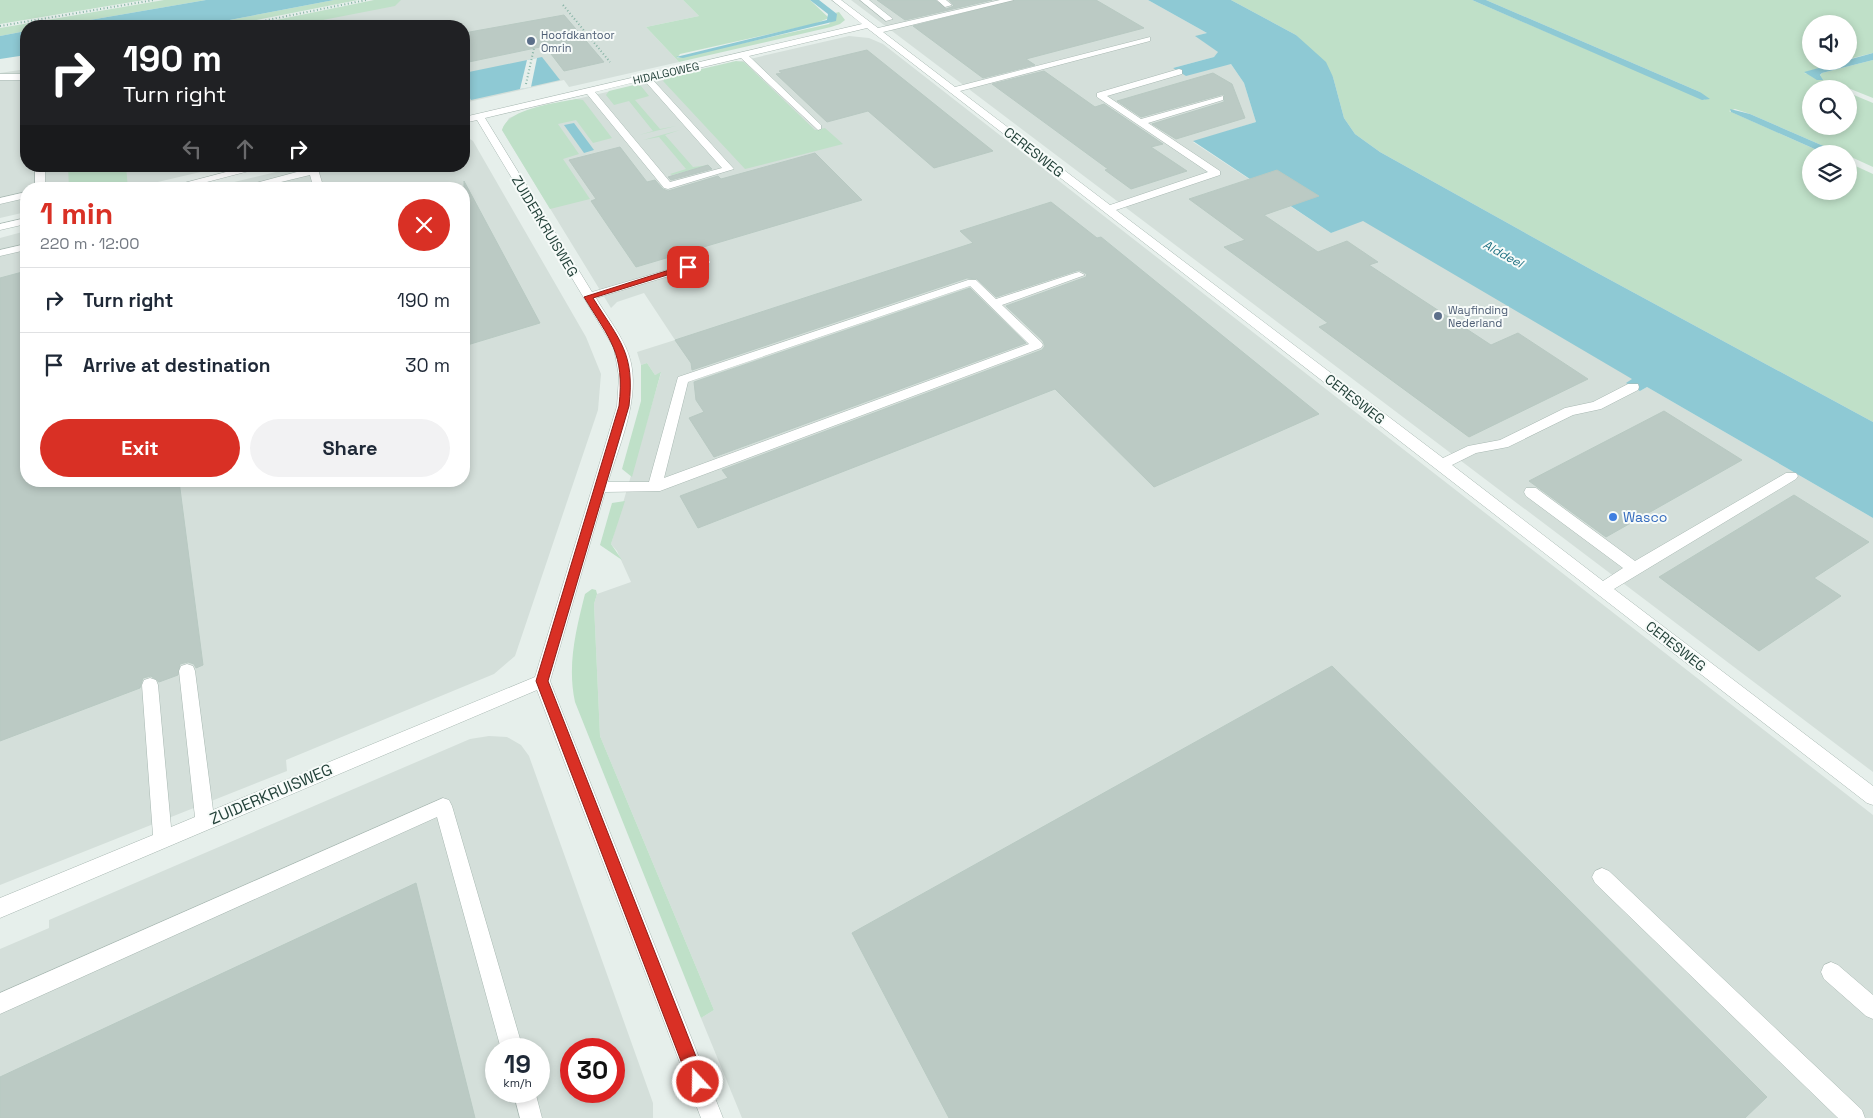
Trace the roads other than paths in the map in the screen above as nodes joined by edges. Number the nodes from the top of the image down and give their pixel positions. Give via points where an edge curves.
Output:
1 (836, 0) edge
2 (864, 0) edge
3 (941, 0) edge
4 (1010, 0) edge
5 (948, 5) dead end
6 (889, 19) dead end
7 (873, 28) junction
8 (1147, 39) dead end
9 (743, 55) junction
10 (1179, 72) dead end
11 (0, 77) edge
12 (646, 77) junction
13 (20, 78) edge
14 (954, 90) junction
15 (589, 91) junction
16 (1220, 98) dead end
17 (471, 118) edge
18 (1140, 122) junction
19 (818, 127) dead end
20 (244, 172) edge
21 (301, 172) edge
22 (211, 182) edge
23 (264, 182) edge
24 (20, 196) edge
25 (0, 201) edge
26 (1107, 208) junction
27 (20, 222) edge
28 (0, 227) edge
29 (20, 248) edge
30 (0, 253) edge
31 (705, 262) dead end
32 (1079, 274) dead end
33 (588, 297) junction
34 (994, 304) junction
35 (1632, 387) dead end
36 (1441, 465) junction
37 (1791, 476) dead end
38 (600, 487) junction
39 (655, 487) junction
40 (1531, 492) dead end
41 (1635, 569) junction
42 (1601, 589) junction
43 (187, 671) dead end
44 (542, 681) junction
45 (150, 685) dead end
46 (1873, 797) edge
47 (205, 822) junction
48 (163, 840) junction
49 (1602, 877) dead end
50 (0, 908) edge
51 (1831, 972) dead end
52 (0, 1004) edge
53 (1873, 1009) edge
54 (509, 1038) edge
55 (527, 1103) edge
56 (531, 1118) edge
57 (712, 1118) edge
58 (1854, 1118) edge

1 - 7 street, CERESWEG
2 - 6 street
3 - 5 street
4 - 7 street, HIDALGOWEG
7 - 9 street, HIDALGOWEG
7 - 14 street, CERESWEG
8 - 14 street
9 - 12 street, HIDALGOWEG
9 - 19 street
10 - 18 street via 1100,95
11 - 13 street
12 - 15 street, HIDALGOWEG
12 - 15 street via 730,169 668,186
14 - 26 street, CERESWEG
15 - 17 street, HIDALGOWEG
16 - 18 street
17 - 33 street, ZUIDERKRUISWEG
18 - 26 street via 1216,173
20 - 22 street
21 - 23 street
24 - 25 street
26 - 36 street, CERESWEG
27 - 28 street
29 - 30 street
31 - 33 street
32 - 34 street
33 - 38 street, ZUIDERKRUISWEG via 620,348 627,383 624,406
34 - 39 street via 972,282 682,380
34 - 39 street via 1038,346
35 - 36 street via 1596,406 1570,410 1503,444 1473,449
36 - 42 street, CERESWEG
37 - 41 street
38 - 39 street
38 - 44 street, ZUIDERKRUISWEG
40 - 41 street
41 - 42 street
42 - 46 street, CERESWEG
43 - 47 street
44 - 47 street, ZUIDERKRUISWEG
44 - 57 street
45 - 48 street
47 - 48 street, ZUIDERKRUISWEG
48 - 50 street, ZUIDERKRUISWEG
49 - 58 street
51 - 53 street
52 - 54 street via 442,806
55 - 56 street

